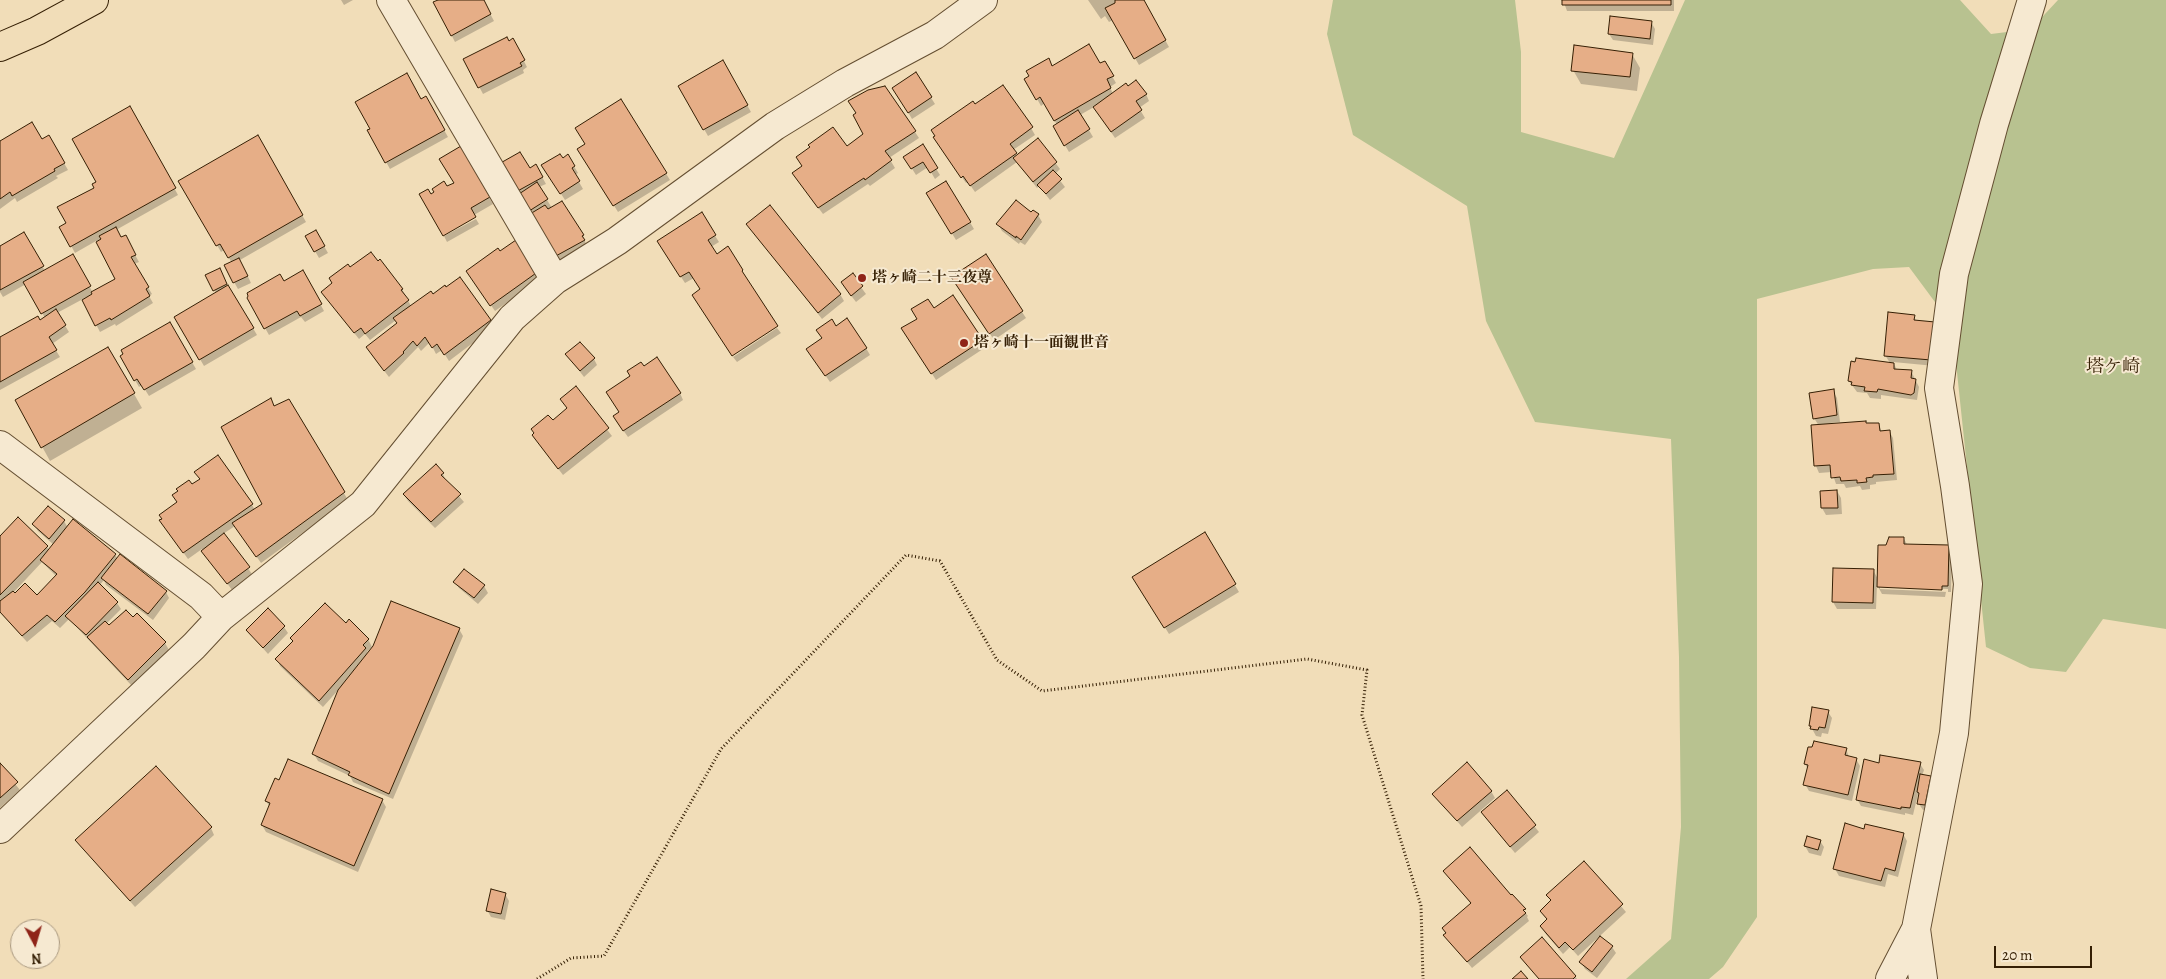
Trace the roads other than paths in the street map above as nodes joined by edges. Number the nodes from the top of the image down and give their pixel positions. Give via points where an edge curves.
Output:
1 (94, 0) edge
2 (391, 0) edge
3 (983, 0) edge
4 (2032, 0) edge
5 (0, 47) edge
6 (555, 280) junction
7 (0, 445) edge
8 (221, 617) junction
9 (0, 829) edge
10 (1916, 929) junction
11 (1890, 979) edge
12 (1924, 979) edge

1 - 5 main road
2 - 6 street
3 - 6 street via 935,35 845,83 775,126 625,235
4 - 10 street via 1994,124 1954,274 1939,388 1968,584 1954,734
6 - 8 street via 512,318 363,504
7 - 8 street via 201,596
8 - 9 street
10 - 11 street
10 - 12 street

